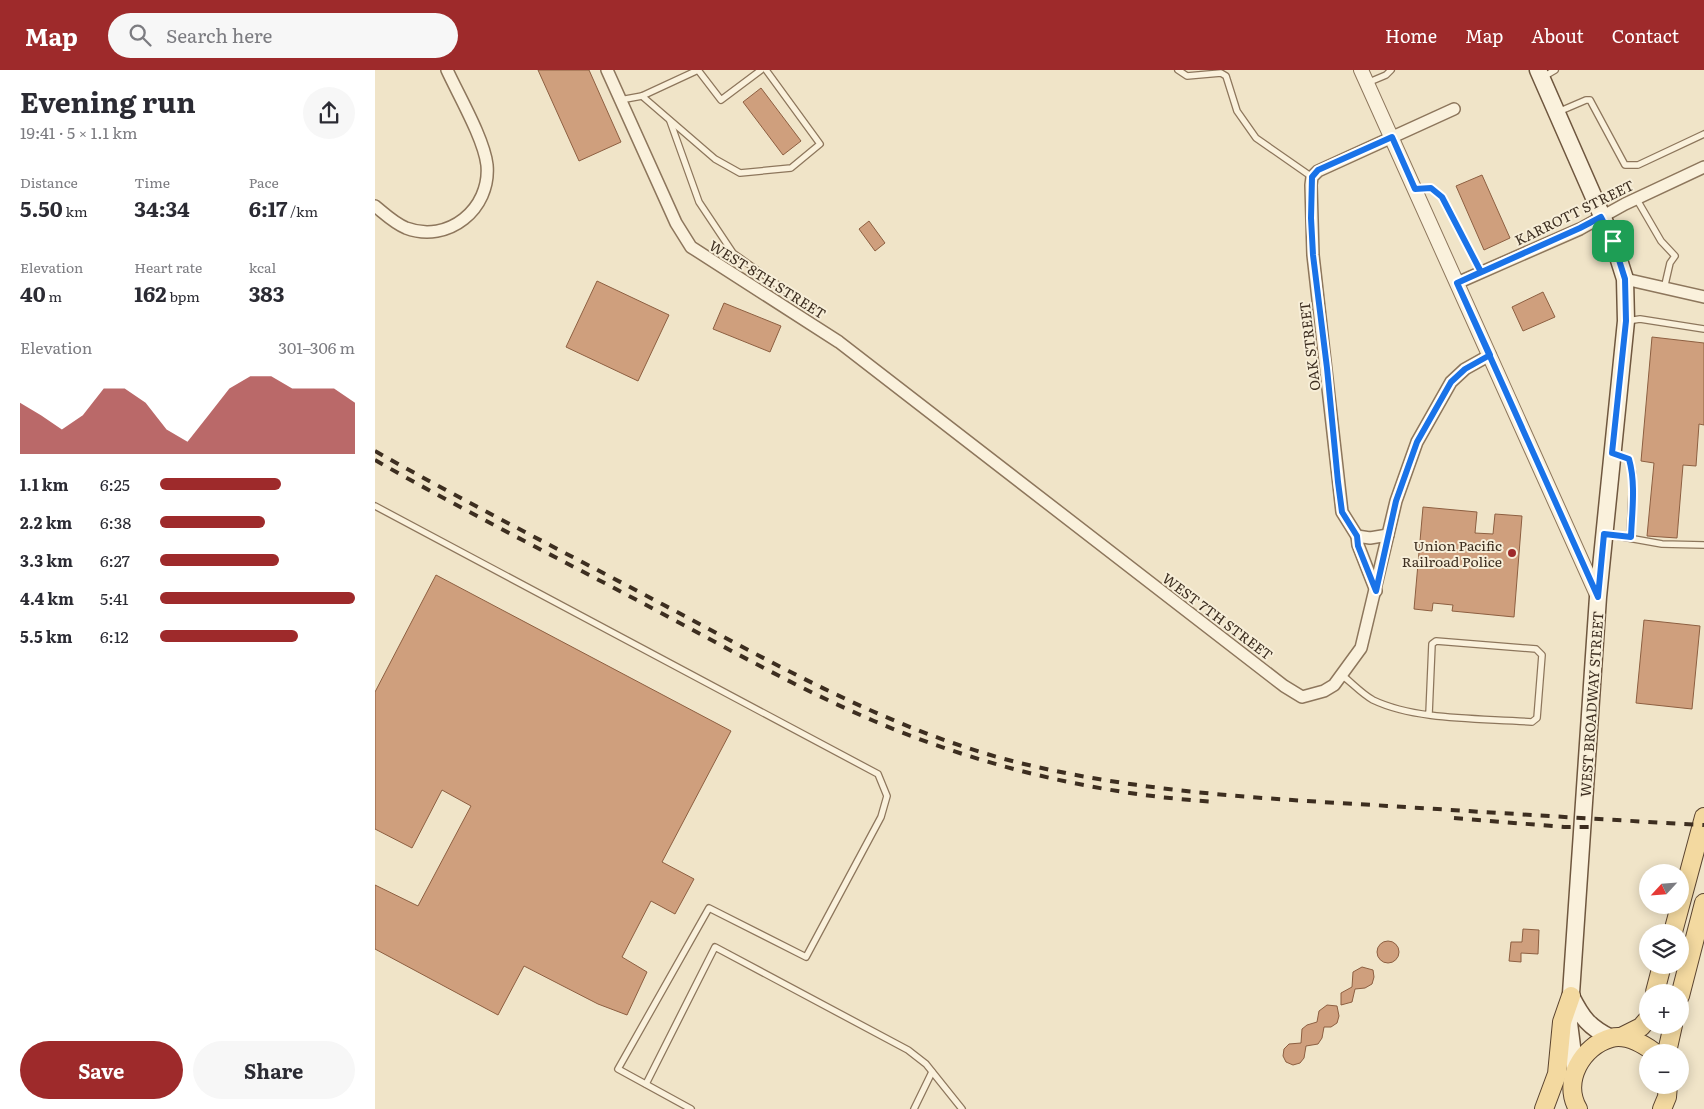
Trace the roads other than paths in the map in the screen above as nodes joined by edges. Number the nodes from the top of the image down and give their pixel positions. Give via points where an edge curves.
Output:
1 (447, 70) edge
2 (607, 70) edge
3 (698, 70) edge
4 (761, 70) edge
5 (766, 70) edge
6 (1178, 70) edge
7 (1391, 70) edge
8 (1545, 73) edge
9 (1364, 76) edge
10 (642, 96) junction
11 (620, 100) junction
12 (1454, 109) dead end
13 (1556, 113) junction
14 (670, 120) junction
15 (1704, 134) edge
16 (1392, 137) junction
17 (1703, 169) edge
18 (1312, 177) junction
19 (1415, 189) junction
20 (1636, 198) junction
21 (375, 206) edge
22 (1601, 217) junction
23 (1481, 272) junction
24 (1625, 279) junction
25 (1457, 283) junction
26 (1664, 289) junction
27 (1704, 297) edge
28 (799, 300) dead end
29 (1626, 321) junction
30 (1704, 328) edge
31 (1490, 355) junction
32 (960, 437) joint
33 (1612, 453) junction
34 (375, 506) edge
35 (1604, 534) junction
36 (1388, 535) junction
37 (1357, 536) junction
38 (1631, 537) junction
39 (1704, 545) edge
40 (1376, 591) junction
41 (1598, 597) junction
42 (1343, 676) junction
43 (1429, 714) junction
44 (1704, 817) edge
45 (1704, 903) edge
46 (1675, 924) edge
47 (1683, 984) edge
48 (1571, 996) junction
49 (1639, 1029) edge
50 (1616, 1038) junction
51 (1641, 1044) edge
52 (932, 1072) junction
53 (1574, 1076) junction
54 (646, 1084) junction
55 (1667, 1094) edge
56 (691, 1109) edge
57 (914, 1109) edge
58 (962, 1109) edge
59 (1544, 1109) edge
60 (1565, 1109) edge
61 (1578, 1109) edge
62 (1662, 1109) edge

1 - 21 street via 486,161 486,182 481,198 463,222 430,232 406,228
2 - 11 street, WEST 8TH STREET
3 - 4 lane via 721,100
3 - 10 lane
5 - 14 lane via 820,144 791,168 740,173 715,159
6 - 18 lane via 1187,76 1221,73 1226,76 1237,111 1256,138
7 - 9 lane via 1387,75
8 - 13 main road, WEST BROADWAY STREET
9 - 16 street
10 - 11 lane
10 - 14 lane
11 - 32 street, WEST 8TH STREET via 676,223 691,248 812,323
12 - 16 street
13 - 15 lane via 1590,100 1625,165 1638,165
13 - 22 main road, WEST BROADWAY STREET
14 - 28 lane via 699,202 733,253
16 - 18 street via 1318,170
16 - 19 street
17 - 20 street, KARROTT STREET
18 - 37 street, OAK STREET via 1313,255 1338,482 1342,512
19 - 23 lane via 1431,188 1442,197
19 - 25 street
20 - 22 street, KARROTT STREET
20 - 26 lane via 1661,241 1675,256 1670,263
22 - 23 street, KARROTT STREET
22 - 24 main road, WEST BROADWAY STREET via 1613,241
23 - 25 street, KARROTT STREET
24 - 26 street
24 - 29 main road, WEST BROADWAY STREET
25 - 31 street
26 - 27 street
29 - 30 lane via 1640,319
29 - 33 main road, WEST BROADWAY STREET
31 - 36 street via 1458,375 1427,422 1405,471
31 - 41 street
32 - 42 street, WEST 7TH STREET via 1284,686 1302,697 1330,688
33 - 35 main road, WEST BROADWAY STREET
33 - 38 lane via 1629,459 1633,474
34 - 54 lane via 878,774 887,796 881,817 806,958 709,908 618,1069
35 - 38 lane
35 - 41 main road, WEST BROADWAY STREET
36 - 37 street
36 - 40 street, WEST 7TH STREET
37 - 40 street, OAK STREET
38 - 39 lane via 1662,544
40 - 42 street, WEST 7TH STREET via 1361,648
41 - 48 main road, WEST BROADWAY STREET
42 - 43 lane via 1371,699 1404,712
43 - 43 lane via 1532,722 1537,718 1542,655 1537,649 1436,640 1432,644
44 - 46 main road
45 - 47 main road
48 - 50 main road via 1591,1027
48 - 53 main road, WEST BROADWAY STREET via 1569,1024
48 - 59 main road via 1562,1022 1557,1074
49 - 50 main road
50 - 51 main road
50 - 53 main road via 1580,1059
52 - 54 lane via 908,1050 879,1033 715,947
52 - 57 lane
52 - 58 lane
53 - 60 main road
53 - 61 main road via 1573,1094
54 - 56 lane
55 - 62 main road

